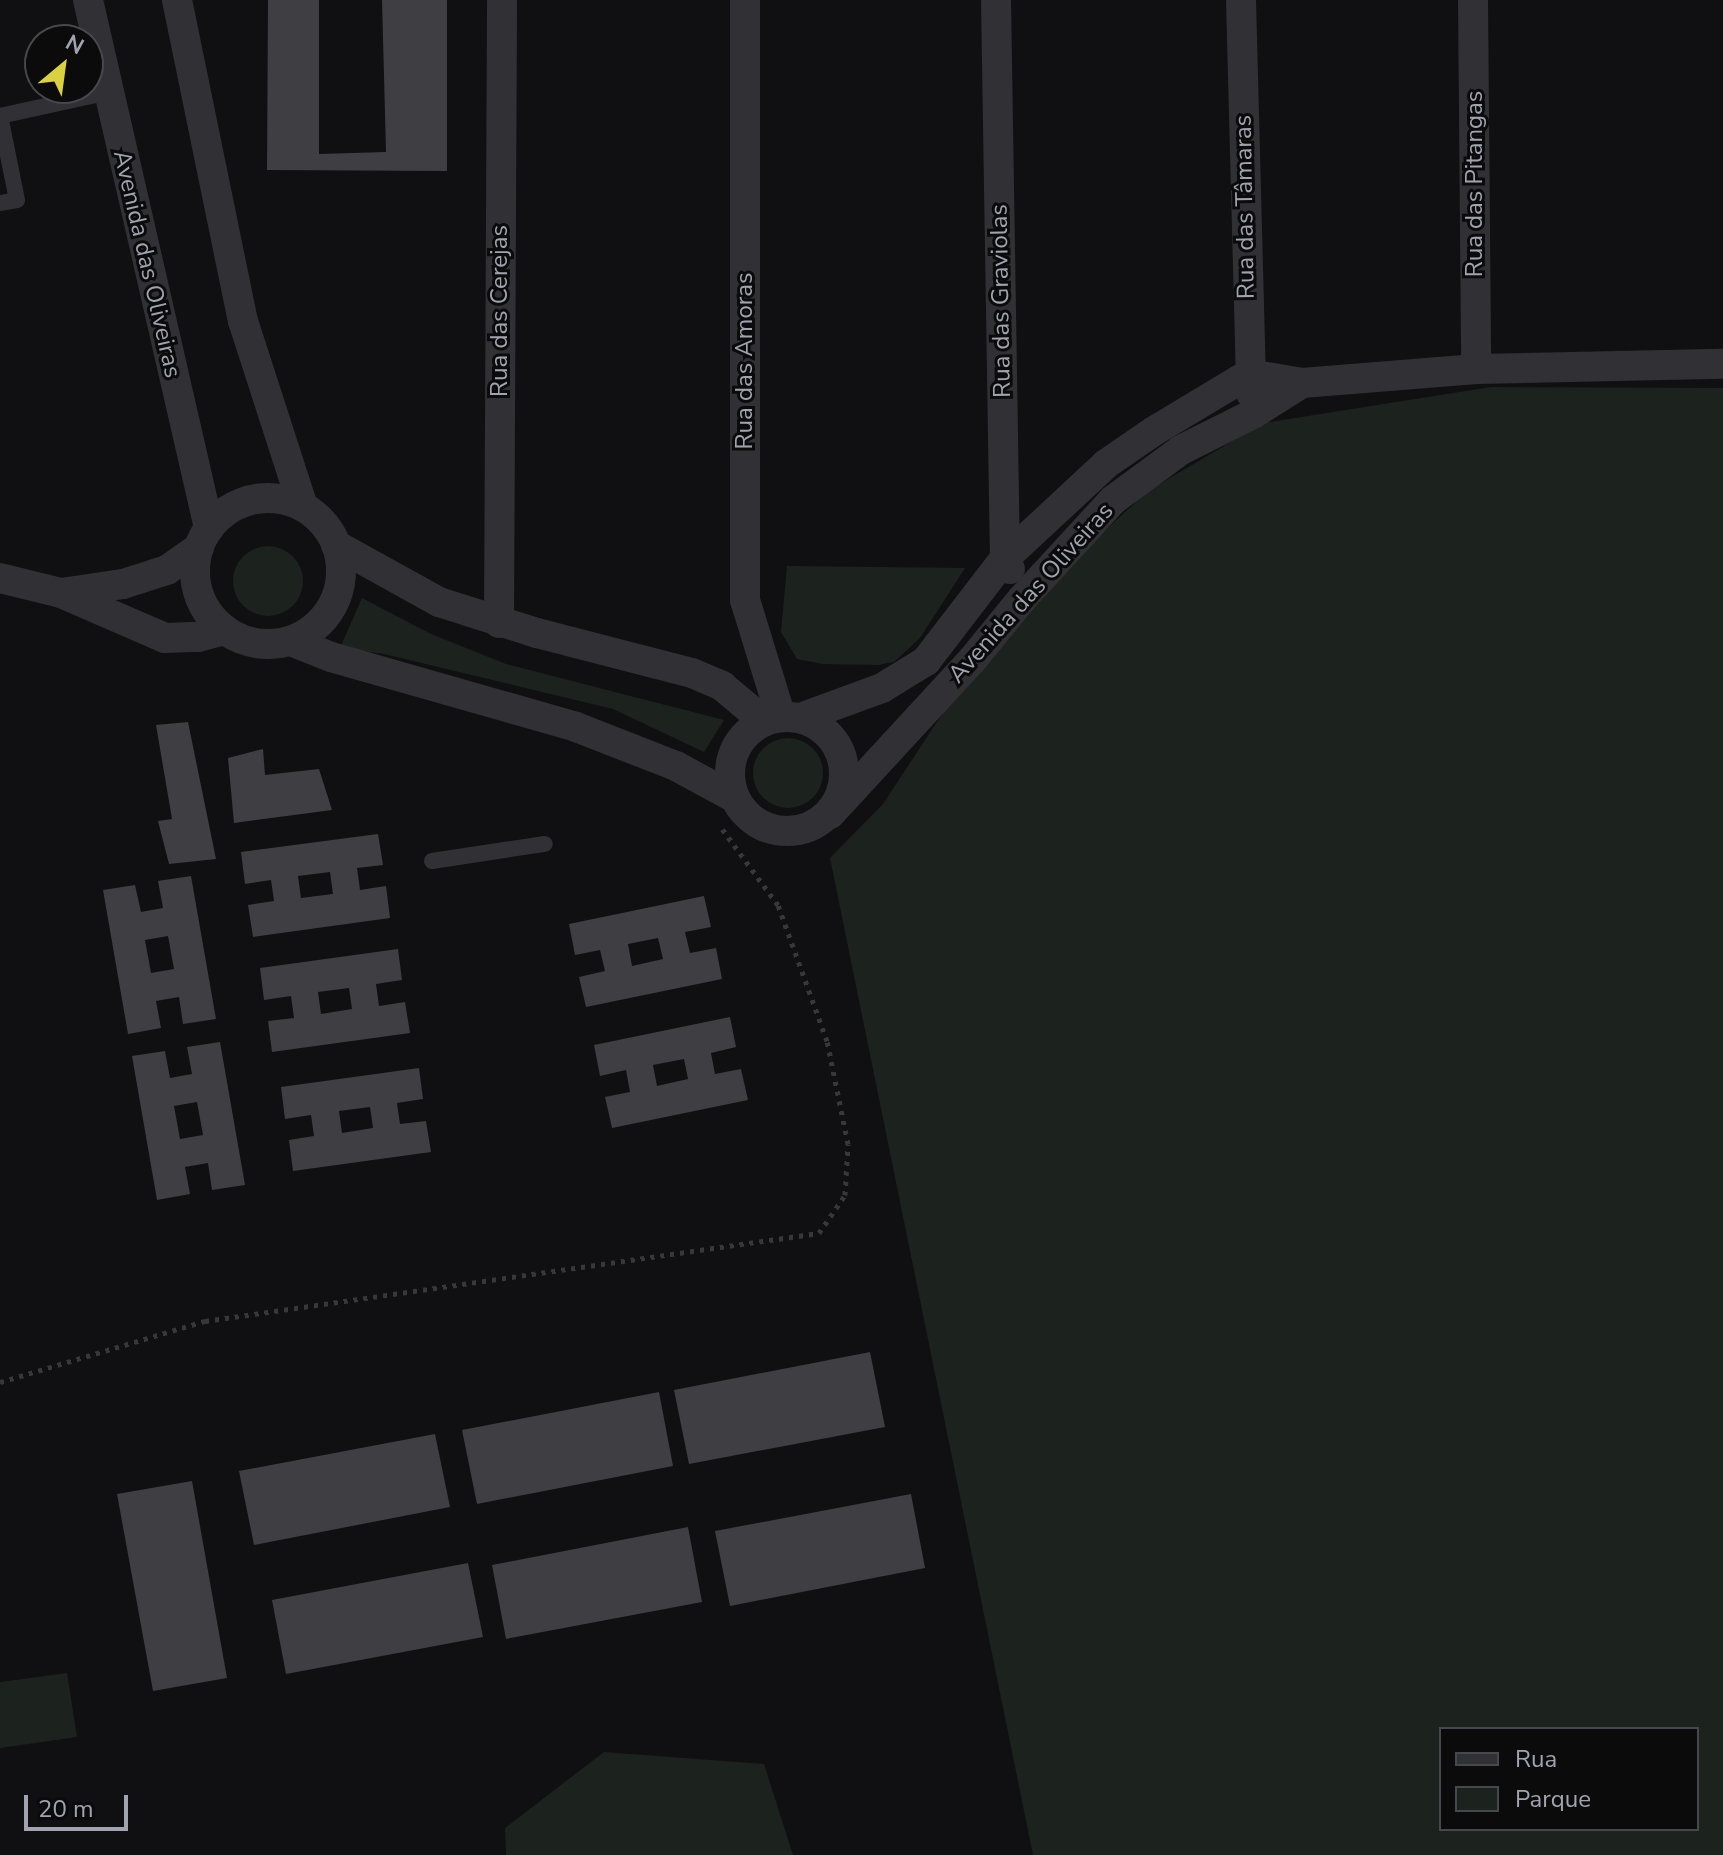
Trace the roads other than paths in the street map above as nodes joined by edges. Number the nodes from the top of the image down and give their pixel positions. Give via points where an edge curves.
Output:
1 (88, 0) edge
2 (177, 0) edge
3 (502, 0) edge
4 (745, 0) edge
5 (996, 0) edge
6 (1241, 0) edge
7 (1473, 0) edge
8 (109, 92) junction
9 (0, 116) edge
10 (0, 203) edge
11 (1723, 364) edge
12 (1476, 369) junction
13 (1249, 374) junction
14 (1302, 383) junction
15 (1253, 414) junction
16 (303, 507) junction
17 (204, 538) junction
18 (336, 545) junction
19 (1005, 558) junction
20 (0, 578) edge
21 (61, 593) junction
22 (1022, 599) junction
23 (499, 623) junction
24 (225, 630) junction
25 (291, 641) junction
26 (782, 719) junction
27 (723, 807) junction
28 (830, 814) junction
29 (545, 844) dead end
30 (432, 861) dead end

1 - 8 street, Avenida das Oliveiras
2 - 16 street via 243,321
3 - 23 street, Rua das Cerejas
4 - 26 street, Rua das Amoras via 745,600
5 - 19 street, Rua das Graviolas
6 - 13 street, Rua das Tâmaras
7 - 12 street, Rua das Pitangas
8 - 9 lane
8 - 17 street, Avenida das Oliveiras
9 - 10 lane via 17,200
11 - 12 street, Avenida das Oliveiras
12 - 14 street, Avenida das Oliveiras
13 - 14 street, Avenida das Oliveiras
13 - 15 street, Rua das Tâmaras
13 - 19 street, Avenida das Oliveiras via 1106,464
14 - 15 street, Avenida das Oliveiras
15 - 22 street, Avenida das Oliveiras via 1181,450 1113,500
16 - 17 street, Avenida das Oliveiras via 278,499 252,500 228,510
16 - 18 street via 323,523
17 - 21 street, Avenida das Oliveiras via 167,570 123,584
17 - 24 street, Avenida das Oliveiras via 195,571 199,593
18 - 23 street via 439,602
18 - 25 street via 340,580 329,613
19 - 22 street, Rua das Graviolas
19 - 26 street, Avenida das Oliveiras via 926,661 882,688
20 - 21 street, Avenida das Oliveiras
21 - 24 street, Avenida das Oliveiras via 165,638
22 - 28 street, Avenida das Oliveiras
23 - 26 street via 692,673
24 - 25 street, Avenida das Oliveiras via 268,644
25 - 27 street, Avenida das Oliveiras via 576,727 676,766
26 - 27 street, Avenida das Oliveiras via 737,745
26 - 28 street via 818,726 843,757 841,797
27 - 28 street, Avenida das Oliveiras via 775,831 814,826
29 - 30 lane

